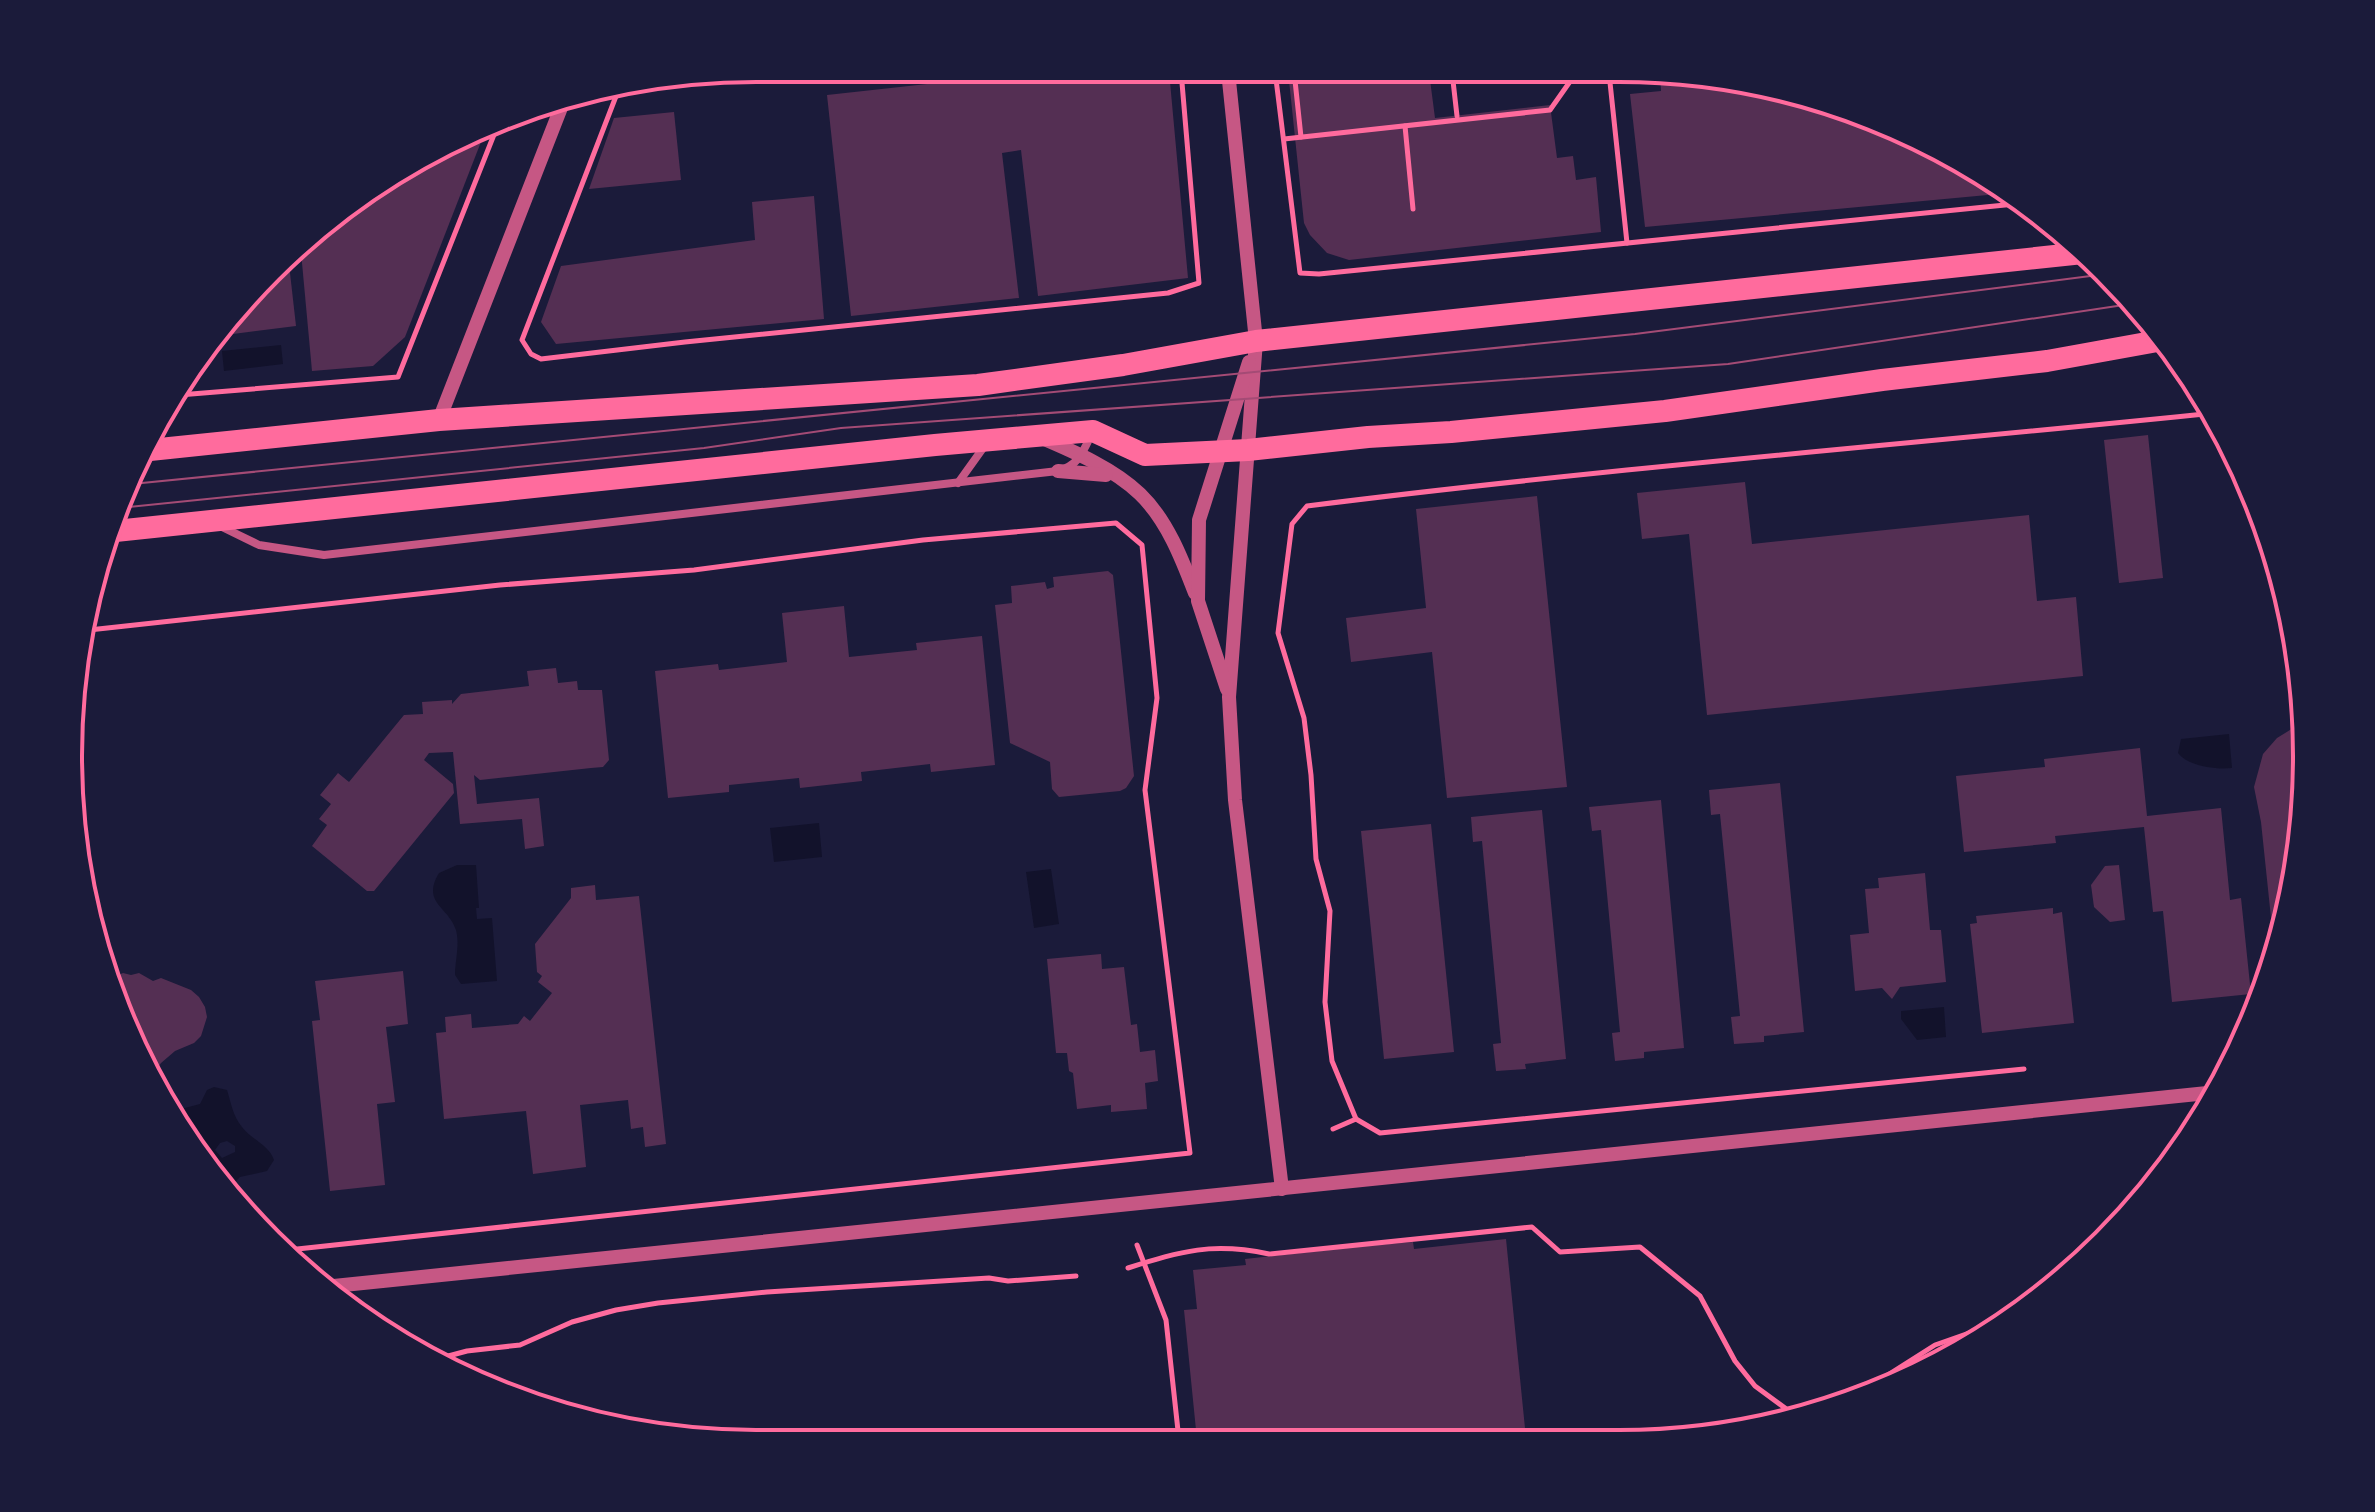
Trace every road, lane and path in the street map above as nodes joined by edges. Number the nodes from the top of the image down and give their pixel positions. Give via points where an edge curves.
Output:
1 (1182, 82) edge
2 (1229, 82) edge
3 (1276, 82) edge
4 (1295, 82) edge
5 (1453, 82) edge
6 (1570, 82) edge
7 (1610, 82) edge
8 (616, 97) edge
9 (559, 112) edge
10 (1457, 116) dead end
11 (1405, 126) junction
12 (494, 135) edge
13 (1301, 137) junction
14 (1284, 139) junction
15 (2006, 205) edge
16 (1413, 209) dead end
17 (1627, 244) junction
18 (2069, 254) edge
19 (1256, 341) junction
20 (2151, 342) edge
21 (188, 394) edge
22 (2200, 414) edge
23 (439, 420) junction
24 (1093, 431) junction
25 (1037, 436) junction
26 (988, 440) junction
27 (156, 449) edge
28 (1220, 450) junction
29 (1248, 450) junction
30 (1081, 456) junction
31 (1058, 471) junction
32 (1114, 476) junction
33 (958, 483) junction
34 (210, 521) junction
35 (121, 530) edge
36 (1198, 601) junction
37 (94, 629) edge
38 (1229, 697) junction
39 (2024, 1069) dead end
40 (2203, 1093) edge
41 (1356, 1119) junction
42 (1333, 1129) dead end
43 (1282, 1189) junction
44 (1137, 1245) dead end
45 (297, 1249) edge
46 (1144, 1263) junction
47 (1128, 1268) dead end
48 (1076, 1276) dead end
49 (339, 1285) edge
50 (1964, 1335) edge
51 (450, 1356) edge
52 (1894, 1371) edge
53 (1786, 1409) edge
54 (1178, 1430) edge

1 - 8 path via 1199,283 1168,293 541,359 522,340
2 - 19 street
3 - 14 path
4 - 13 path
5 - 10 path
6 - 11 path via 1550,110
7 - 17 path
9 - 23 street
11 - 13 path
11 - 16 path
12 - 21 path via 398,377
13 - 14 path
14 - 17 path via 1300,273
15 - 17 path
18 - 19 highway
19 - 23 highway via 978,385
19 - 28 street
19 - 29 street
20 - 29 highway via 2047,361 1665,411
22 - 41 path via 1723,458 1307,506 1292,524 1278,633 1304,718 1316,859 1330,911 1325,1002 1332,1061
23 - 27 highway
24 - 25 highway
24 - 28 highway via 1145,455
24 - 30 street
25 - 26 highway
25 - 30 street
26 - 33 street
26 - 34 highway
28 - 29 highway
28 - 36 street via 1199,520
29 - 38 street
30 - 31 street
30 - 32 street
31 - 32 street
31 - 33 street
32 - 36 street via 1154,511
33 - 34 street via 324,555 259,545
34 - 35 highway
36 - 38 street
37 - 45 path via 500,585 694,570 1055,527 1116,523 1142,545 1157,698 1145,790 1190,1153
38 - 43 street via 1235,800
39 - 41 path via 1380,1133
40 - 43 street
41 - 42 path
43 - 49 street
44 - 46 path
46 - 47 path
46 - 53 path via 1190,1249 1237,1247 1269,1254 1532,1227 1560,1252 1640,1247 1700,1296 1735,1361 1755,1386
46 - 54 path via 1166,1320
48 - 51 path via 658,1303 572,1322 520,1345
50 - 52 path via 1935,1345

